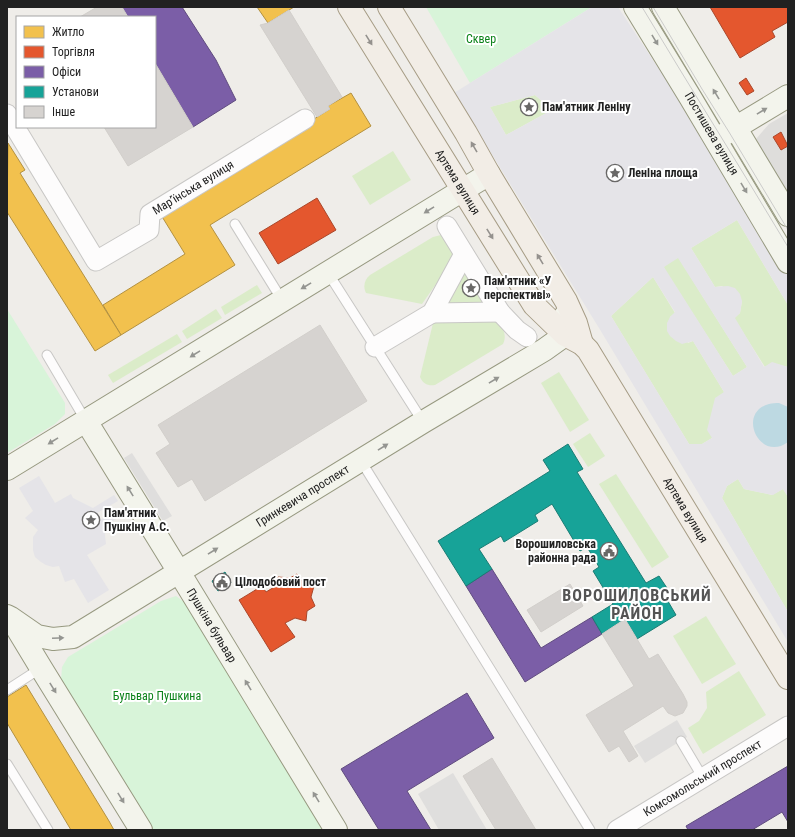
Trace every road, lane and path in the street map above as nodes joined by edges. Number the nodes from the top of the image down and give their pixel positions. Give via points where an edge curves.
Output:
1 (349, 7) edge
2 (389, 7) edge
3 (635, 7) edge
4 (663, 7) edge
5 (788, 96) edge
6 (7, 114) edge
7 (305, 119) dead end
8 (736, 127) junction
9 (715, 140) junction
10 (489, 174) junction
11 (462, 190) junction
12 (788, 215) edge
13 (236, 224) dead end
14 (447, 226) dead end
15 (464, 254) junction
16 (788, 262) edge
17 (328, 272) junction
18 (282, 300) junction
19 (500, 312) junction
20 (432, 313) junction
21 (527, 337) dead end
22 (573, 339) junction
23 (375, 347) junction
24 (47, 355) dead end
25 (86, 421) junction
26 (423, 422) junction
27 (361, 461) junction
28 (7, 469) edge
29 (180, 572) junction
30 (8, 615) edge
31 (40, 668) junction
32 (788, 678) edge
33 (7, 690) edge
34 (788, 726) edge
35 (681, 741) dead end
36 (7, 764) edge
37 (703, 778) junction
38 (48, 830) edge
39 (141, 830) edge
40 (336, 830) edge
41 (590, 830) edge
42 (617, 830) edge

1 -> 11 main road, Артема вулиця
10 -> 2 main road, Артема вулиця
3 -> 9 street, Постишева вулиця
8 -> 4 street, Постишева вулиця
8 -> 5 street
6 - 7 street, Мар’їнська вулиця via 96,261 149,230 150,214
8 - 9 street
8 - 12 street, Постишева вулиця
9 -> 16 street, Постишева вулиця
10 - 11 street
22 -> 10 main road, Артема вулиця via 576,323 566,301
11 -> 17 street
11 -> 22 main road, Артема вулиця via 534,305
13 - 18 lane
14 - 15 street
15 - 19 street
15 - 20 street
17 -> 18 street
17 - 23 lane
18 -> 25 street
19 - 20 street
19 - 21 street
20 - 23 street
26 -> 22 street, Гринкевича проспект via 544,350
22 - 32 main road, Артема вулиця via 588,350
23 - 26 lane
24 - 25 lane
25 -> 28 street
29 -> 25 street, Пушкіна бульвар
27 -> 26 street, Гринкевича проспект
29 -> 27 street, Гринкевича проспект
27 - 41 lane
30 -> 29 street, Гринкевича проспект via 37,636 73,637
40 -> 29 street, Пушкіна бульвар
30 - 31 street
31 - 33 lane
31 -> 39 street
34 - 37 street, Комсомольський проспект
35 - 37 lane
36 - 38 lane
37 - 42 street, Комсомольський проспект

